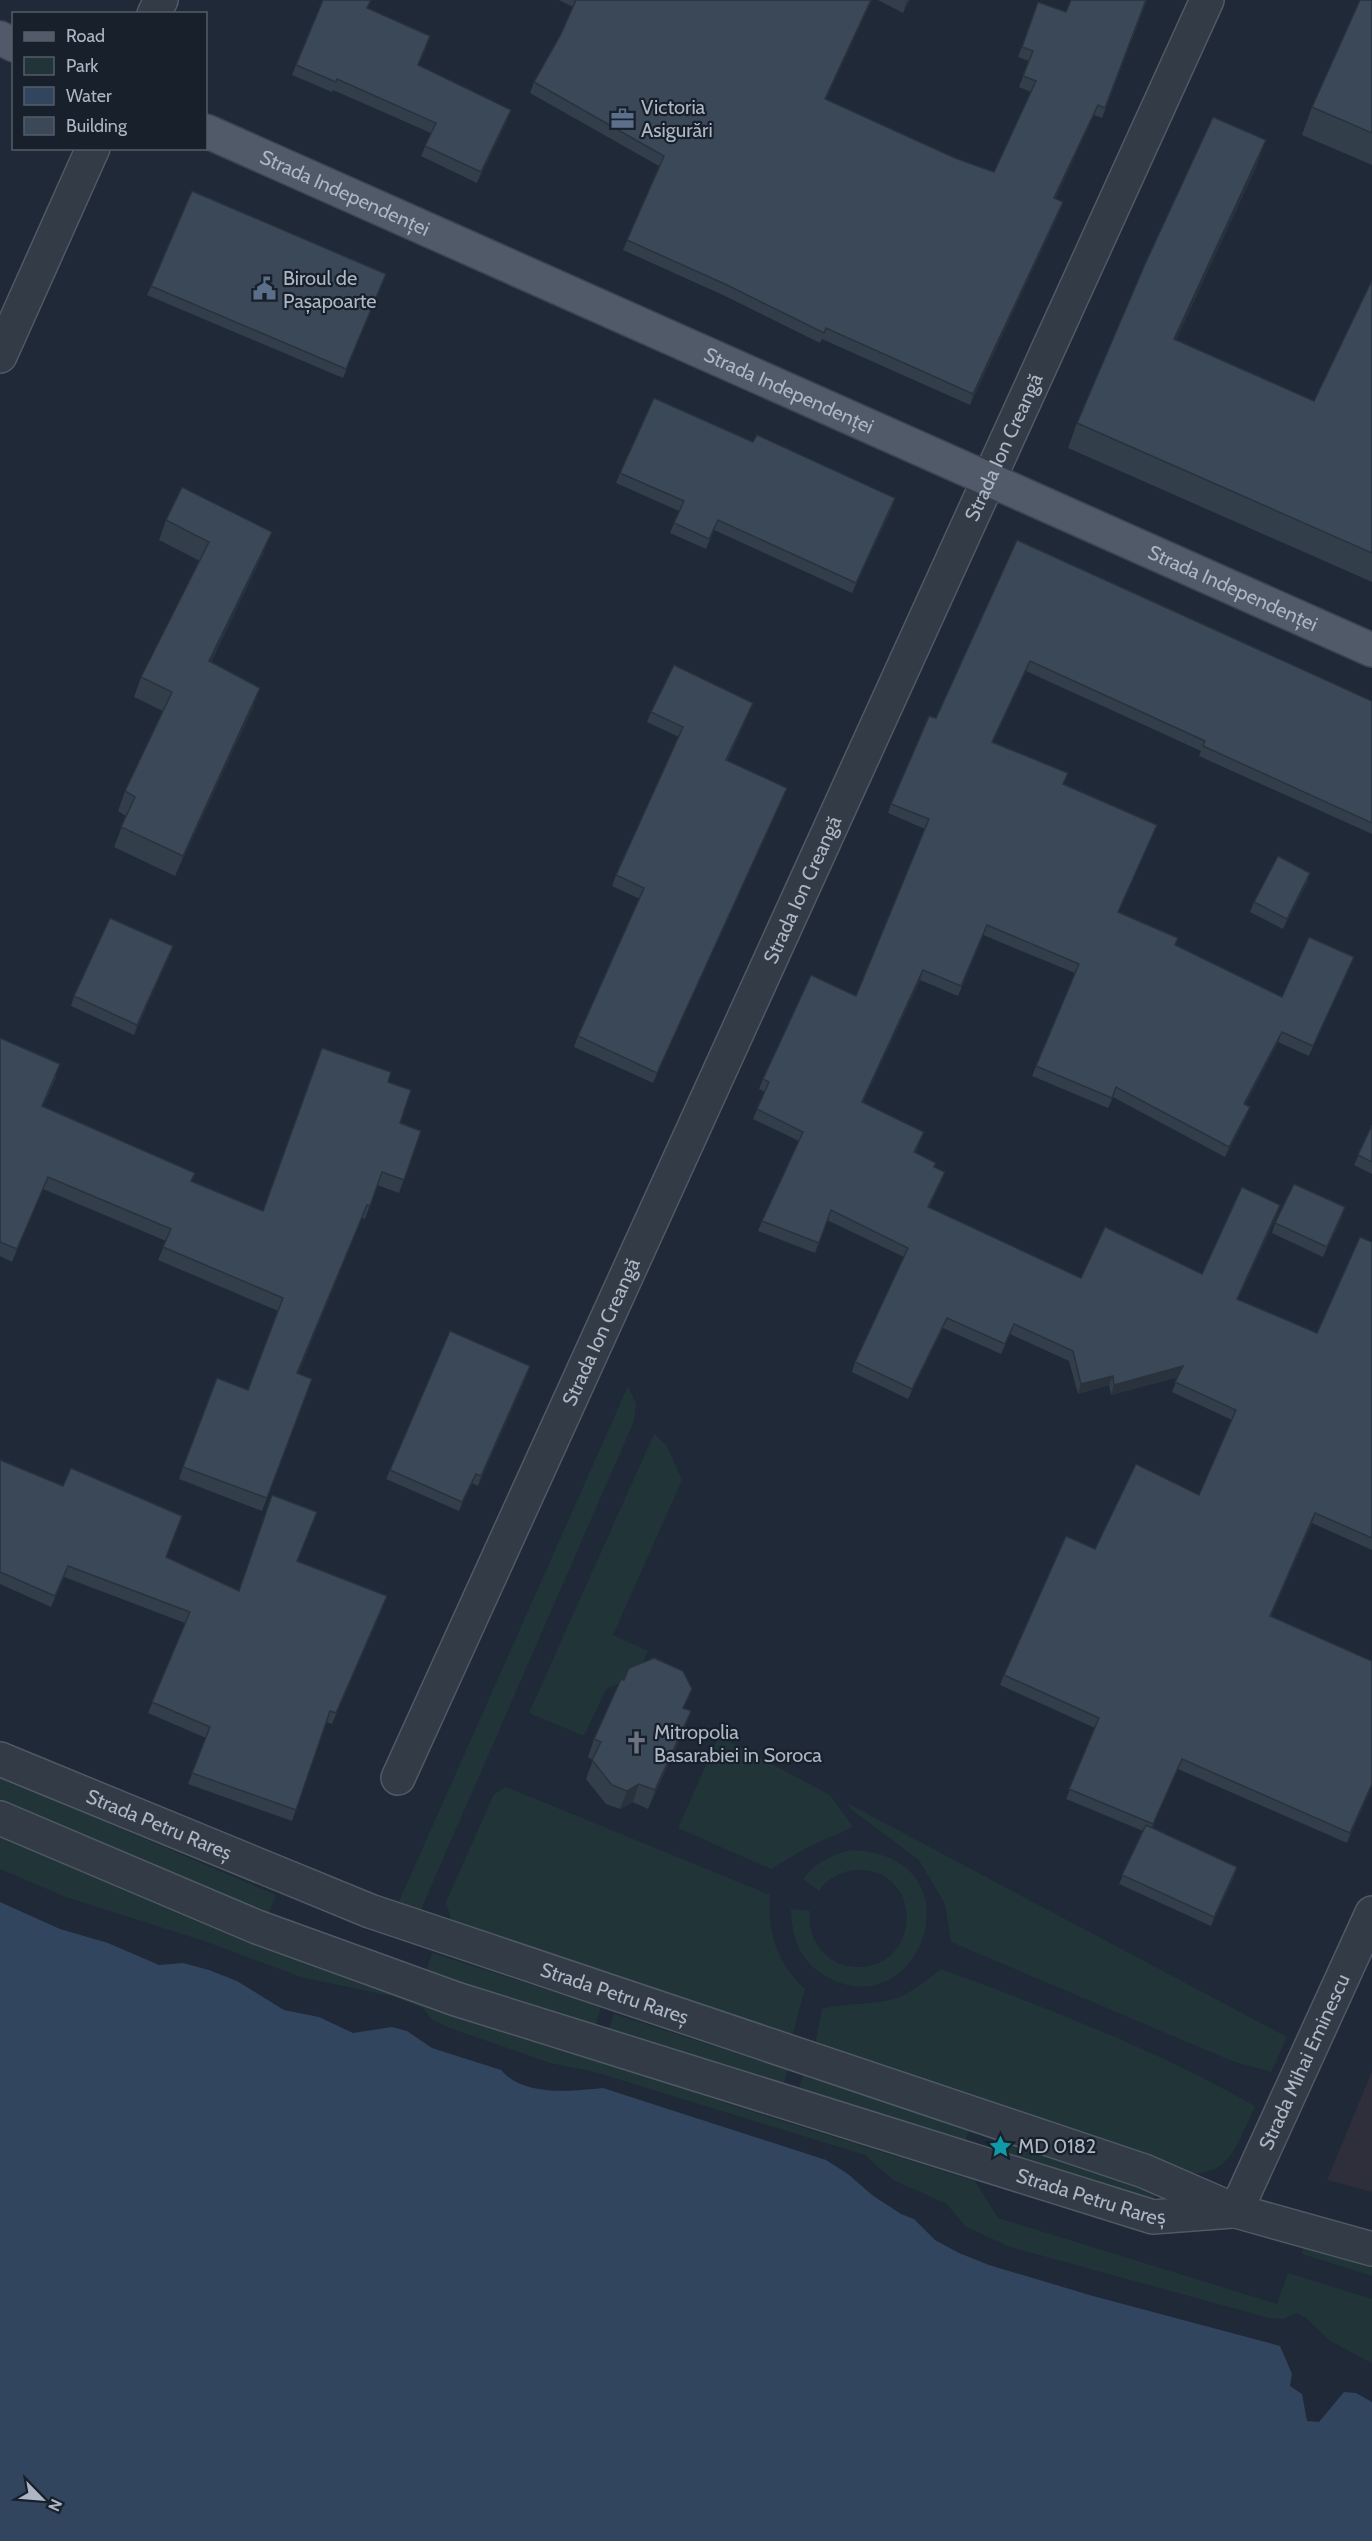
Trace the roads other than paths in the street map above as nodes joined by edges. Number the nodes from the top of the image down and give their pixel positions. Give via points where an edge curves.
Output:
1 (1207, 0) edge
2 (207, 131) edge
3 (92, 150) edge
4 (0, 356) edge
5 (987, 480) junction
6 (1372, 650) edge
7 (0, 1759) edge
8 (398, 1778) dead end
9 (0, 1818) edge
10 (1372, 1913) edge
11 (1236, 2211) junction
12 (1372, 2249) edge

1 - 5 street, Strada Ion Creangă
2 - 5 main road, Strada Independenței
3 - 4 street
5 - 6 main road, Strada Independenței
5 - 8 street, Strada Ion Creangă
7 - 11 street, Strada Petru Rareș via 370,1911 1144,2171
9 - 11 street, Strada Petru Rareș via 257,1927 467,2003 1153,2217
10 - 11 street, Strada Mihai Eminescu
11 - 12 street, Strada Petru Rareș

